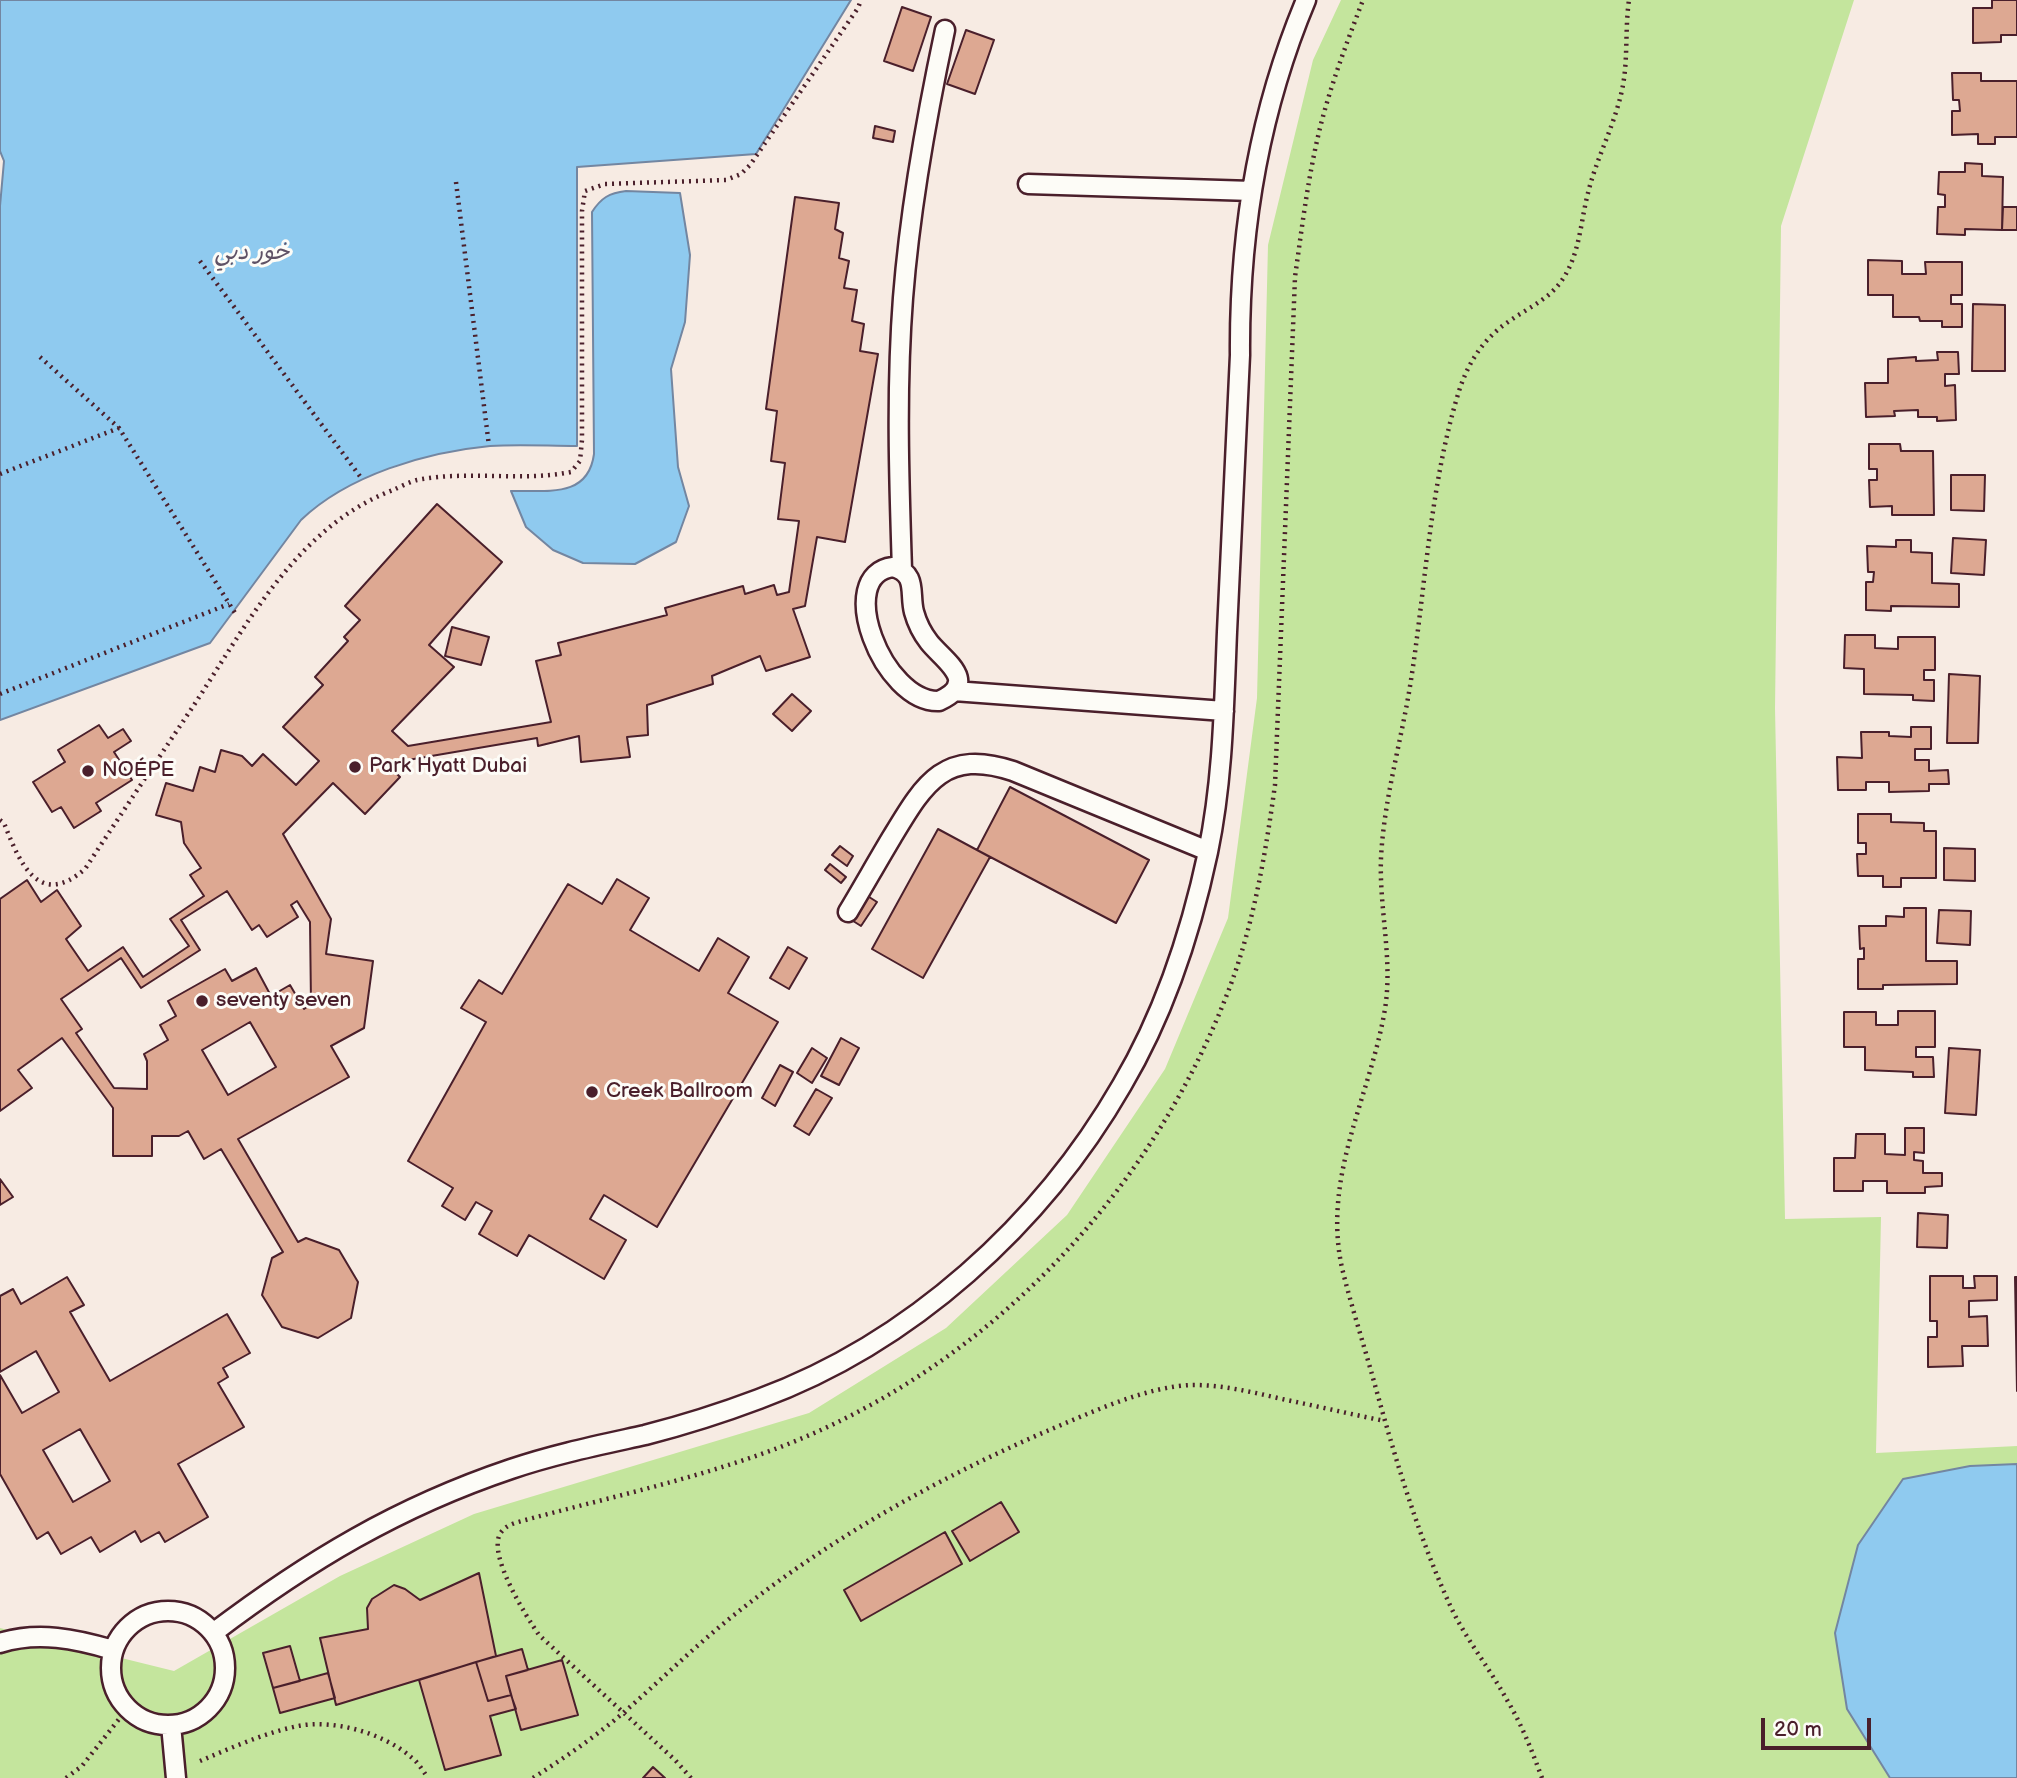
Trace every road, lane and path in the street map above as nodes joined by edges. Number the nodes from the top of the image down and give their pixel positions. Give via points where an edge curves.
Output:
1 (861, 0) edge
2 (1306, 0) edge
3 (1363, 0) edge
4 (1629, 0) edge
5 (945, 30) dead end
6 (456, 182) dead end
7 (1028, 184) dead end
8 (1252, 191) junction
9 (200, 261) dead end
10 (40, 357) dead end
11 (119, 428) junction
12 (489, 446) dead end
13 (0, 474) edge
14 (362, 479) dead end
15 (902, 569) junction
16 (229, 604) junction
17 (235, 613) dead end
18 (954, 691) junction
19 (0, 694) edge
20 (1224, 711) junction
21 (0, 820) edge
22 (1208, 851) junction
23 (848, 912) dead end
24 (1385, 1421) junction
25 (213, 1633) junction
26 (0, 1643) edge
27 (113, 1650) junction
28 (127, 1709) junction
29 (622, 1713) junction
30 (171, 1725) junction
31 (176, 1774) edge
32 (66, 1778) edge
33 (428, 1778) edge
34 (533, 1778) edge
35 (691, 1778) edge
36 (1542, 1778) edge

1 - 21 path via 741,174 726,180 605,184 585,191 582,440 580,461 571,472 417,480 370,498 330,525 258,608 85,869 73,879 58,884 42,882 28,873
2 - 8 lane via 1282,65
3 - 29 path via 1320,128 1305,202 1295,289 1275,785 1255,904 1227,995 1170,1114 1123,1185 1027,1292 972,1339 850,1416 784,1446 508,1525 500,1533 499,1554 522,1610 546,1643
4 - 24 path via 1623,85 1591,182 1578,247 1559,284 1492,335 1467,369 1434,498 1409,697 1384,823 1385,1007 1338,1185 1336,1226 1342,1266
5 - 15 lane via 924,131 903,298 898,389
6 - 12 path
7 - 8 lane
8 - 20 lane via 1239,300
9 - 14 path
10 - 11 path
11 - 13 path
11 - 16 path
15 - 18 lane via 912,586 921,630 957,672
15 - 18 lane via 883,568 870,581 867,611 878,653 905,687 923,698 939,701
16 - 17 path
16 - 19 path
18 - 20 lane
20 - 22 lane
22 - 23 lane via 1013,771 991,764 968,764 945,771 926,784
22 - 25 lane via 1189,929 1125,1082 1050,1189 1004,1240 953,1286 898,1327 778,1392 713,1416 513,1468 386,1520 326,1553
24 - 29 path via 1221,1386 1190,1385 1130,1399 1059,1426 923,1490 848,1535 736,1614
24 - 36 path via 1418,1527 1451,1608 1509,1703
25 - 27 lane via 200,1620 166,1610 133,1622
25 - 30 lane via 225,1666 216,1700 188,1722
26 - 27 lane via 46,1637 80,1640
27 - 28 lane via 112,1681
28 - 30 lane via 155,1724
28 - 32 path via 82,1766
29 - 34 path
29 - 35 path
30 - 31 lane
31 - 33 path via 261,1737 300,1726 339,1726 378,1737 412,1757

